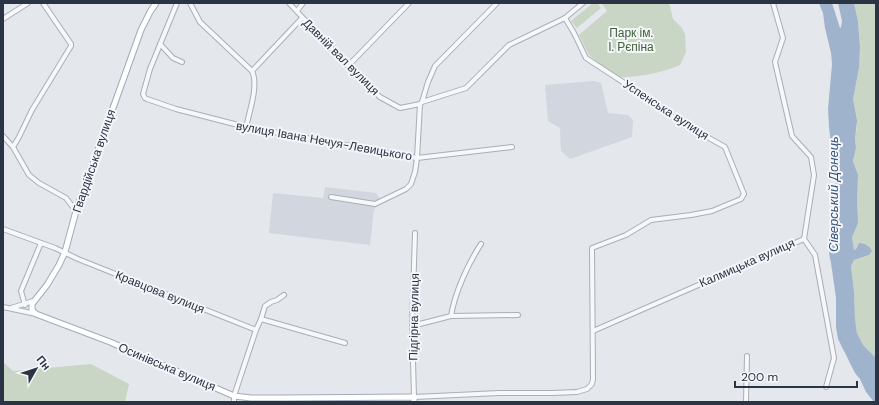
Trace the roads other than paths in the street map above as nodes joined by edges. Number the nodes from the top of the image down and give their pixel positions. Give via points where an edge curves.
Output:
1 (28, 3) edge
2 (44, 3) edge
3 (156, 3) edge
4 (177, 3) edge
5 (190, 3) edge
6 (289, 3) edge
7 (304, 3) edge
8 (409, 3) edge
9 (497, 3) edge
10 (582, 3) edge
11 (772, 3) edge
12 (297, 10) junction
13 (302, 18) junction
14 (565, 18) junction
15 (3, 19) edge
16 (160, 44) junction
17 (182, 62) dead end
18 (348, 66) junction
19 (252, 72) junction
20 (421, 103) junction
21 (246, 127) junction
22 (3, 136) edge
23 (12, 147) junction
24 (512, 147) dead end
25 (416, 158) junction
26 (331, 197) dead end
27 (76, 211) junction
28 (3, 229) edge
29 (415, 233) dead end
30 (804, 239) junction
31 (41, 243) junction
32 (481, 244) dead end
33 (65, 252) junction
34 (284, 295) dead end
35 (34, 301) junction
36 (25, 304) junction
37 (3, 307) edge
38 (9, 309) junction
39 (36, 314) junction
40 (518, 315) dead end
41 (451, 316) junction
42 (261, 319) junction
43 (412, 326) junction
44 (256, 330) junction
45 (593, 330) junction
46 (345, 342) dead end
47 (746, 356) dead end
48 (826, 387) dead end
49 (234, 396) junction
50 (414, 399) edge
51 (234, 402) edge
52 (746, 402) edge

1 - 15 street
2 - 23 street via 71,46
3 - 27 main road, Гвардійська вулиця via 140,30
4 - 16 street
5 - 19 street via 200,22
6 - 12 street, Давній вал вулиця
7 - 12 street
8 - 18 street
9 - 20 street via 435,66
10 - 14 street, Давній вал вулиця
11 - 30 street via 782,38 776,62 792,136 810,157 814,175
12 - 13 street, Давній вал вулиця
13 - 18 street, Давній вал вулиця
13 - 19 street
14 - 20 street, Давній вал вулиця via 508,45 466,88
14 - 45 street, Успенська вулиця via 586,58 677,120 726,147 744,194 740,199 712,211 651,220 626,235 592,248
16 - 17 street via 173,58
16 - 21 street, вулиця Івана Нечуя-Левицького via 143,94 145,98
18 - 20 street, Давній вал вулиця via 380,97 400,108
19 - 21 street via 255,84
20 - 25 street
21 - 25 street, вулиця Івана Нечуя-Левицького
22 - 23 street
23 - 27 street via 28,175 66,198
24 - 25 street, вулиця Івана Нечуя-Левицького
25 - 26 street via 411,184 375,204
27 - 33 main road, Гвардійська вулиця
28 - 31 street, Кравцова вулиця
29 - 43 street, Підгірна вулиця
30 - 45 street, Калмицька вулиця
30 - 48 street, Калмицька вулиця via 815,255 834,358
31 - 33 street, Кравцова вулиця
31 - 36 street via 21,291
32 - 41 street via 468,265 453,302
33 - 35 main road, Гвардійська вулиця via 48,286
33 - 44 street, Кравцова вулиця
34 - 42 street via 267,304
35 - 36 street
35 - 39 main road via 31,307
36 - 38 street
37 - 38 street, Осинівська вулиця
38 - 39 street, Осинівська вулиця
39 - 49 main road, Осинівська вулиця via 110,342
40 - 41 street
41 - 43 street
42 - 44 street
42 - 46 street
43 - 50 street, Підгірна вулиця
44 - 49 street
45 - 50 street, Осинівська вулиця via 592,384 577,392 499,393
47 - 52 street
49 - 50 main road, Осинівська вулиця
49 - 51 street

